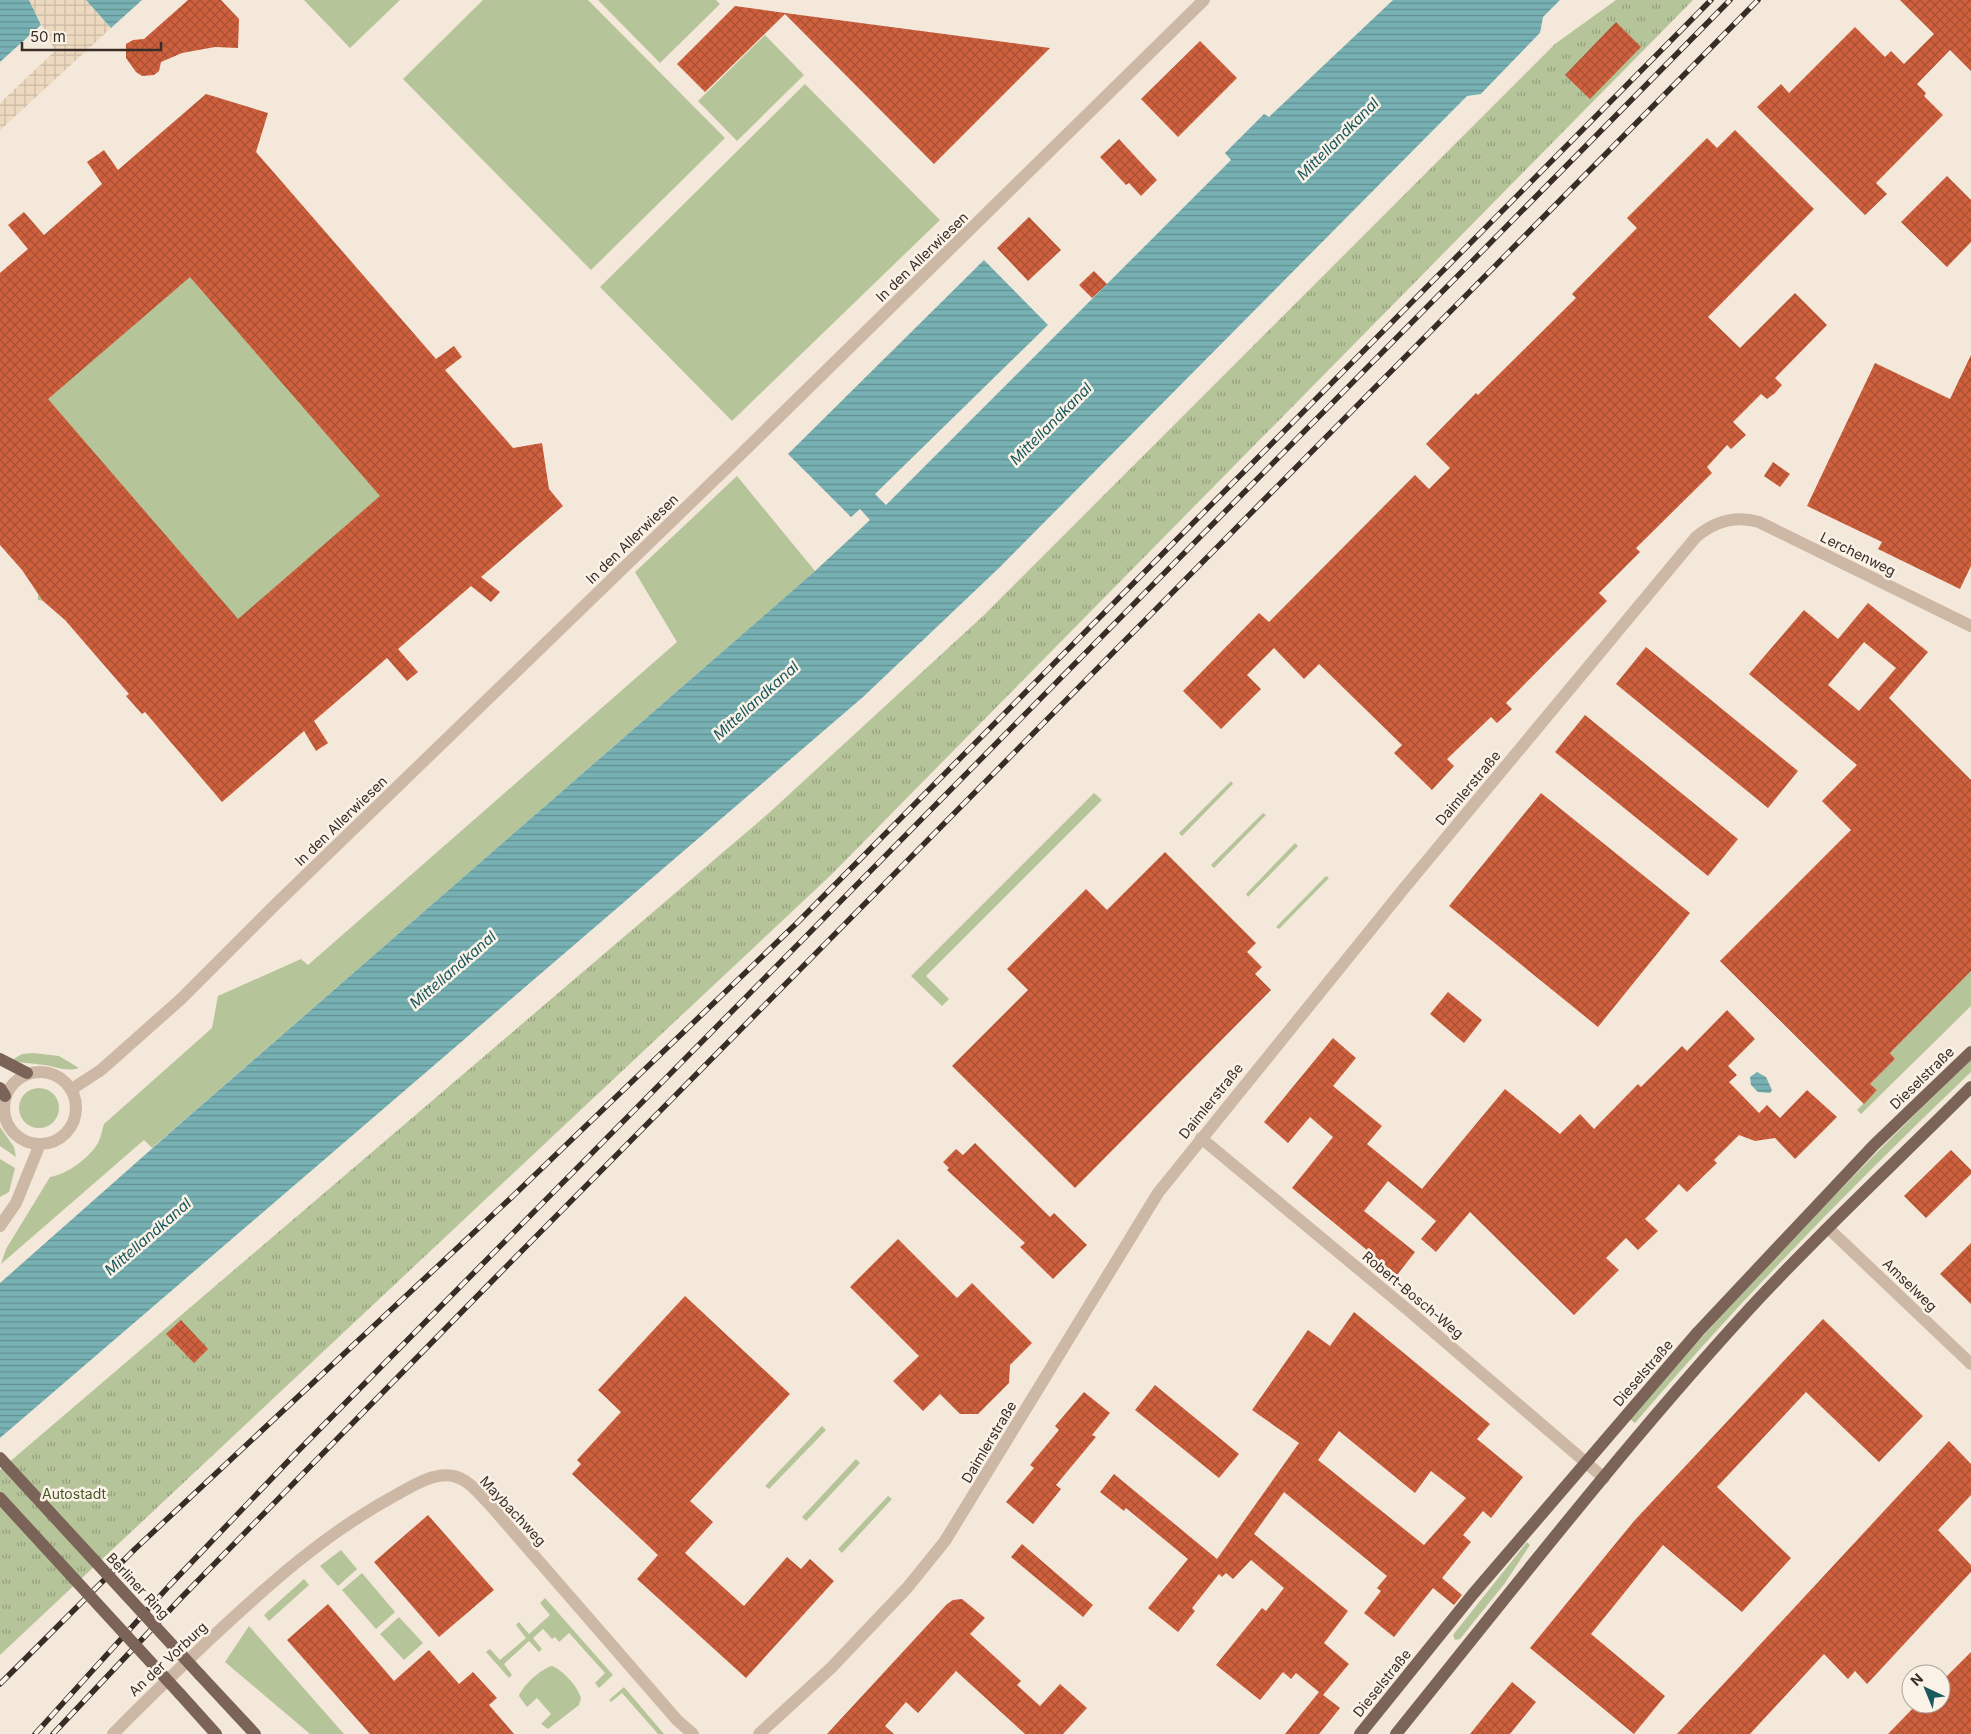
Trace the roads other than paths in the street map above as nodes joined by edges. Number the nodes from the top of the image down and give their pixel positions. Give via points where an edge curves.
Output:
1 (1204, 0) edge
2 (1730, 520) joint
3 (1971, 626) edge
4 (1971, 1052) edge
5 (0, 1059) edge
6 (27, 1073) junction
7 (1971, 1087) edge
8 (72, 1089) junction
9 (2, 1092) edge
10 (1201, 1138) junction
11 (40, 1144) junction
12 (0, 1226) edge
13 (1828, 1228) junction
14 (1971, 1364) edge
15 (0, 1458) edge
16 (1586, 1462) junction
17 (1604, 1478) junction
18 (0, 1498) edge
19 (246, 1606) joint
20 (113, 1734) edge
21 (216, 1734) edge
22 (255, 1734) edge
23 (693, 1734) edge
24 (759, 1734) edge
25 (1360, 1734) edge
26 (1396, 1734) edge

1 - 8 street, In den Allerwiesen via 197,983 145,1033 96,1074
2 - 3 street, Lerchenweg via 1759,522
2 - 10 street, Daimlerstraße via 1703,531 1683,552
4 - 16 main road, Dieselstraße via 1874,1145 1737,1290
5 - 6 main road
6 - 8 street via 51,1073
6 - 9 street
7 - 13 main road
8 - 11 street via 76,1107 72,1124 58,1139
9 - 11 street via 9,1128 20,1138
10 - 16 street, Robert-Bosch-Weg
10 - 24 street, Daimlerstraße via 1158,1192 946,1541 908,1588 831,1668
11 - 12 street via 16,1203
13 - 14 street, Amselweg
13 - 17 main road via 1740,1319
15 - 22 main road, Berliner Ring, bridge
16 - 17 street, Robert-Bosch-Weg
16 - 25 main road, Dieselstraße
17 - 26 main road
18 - 21 main road, bridge
19 - 20 street, An der Vorburg
19 - 23 street, Maybachweg via 327,1537 370,1509 430,1479 452,1476 464,1480 491,1506 677,1720

